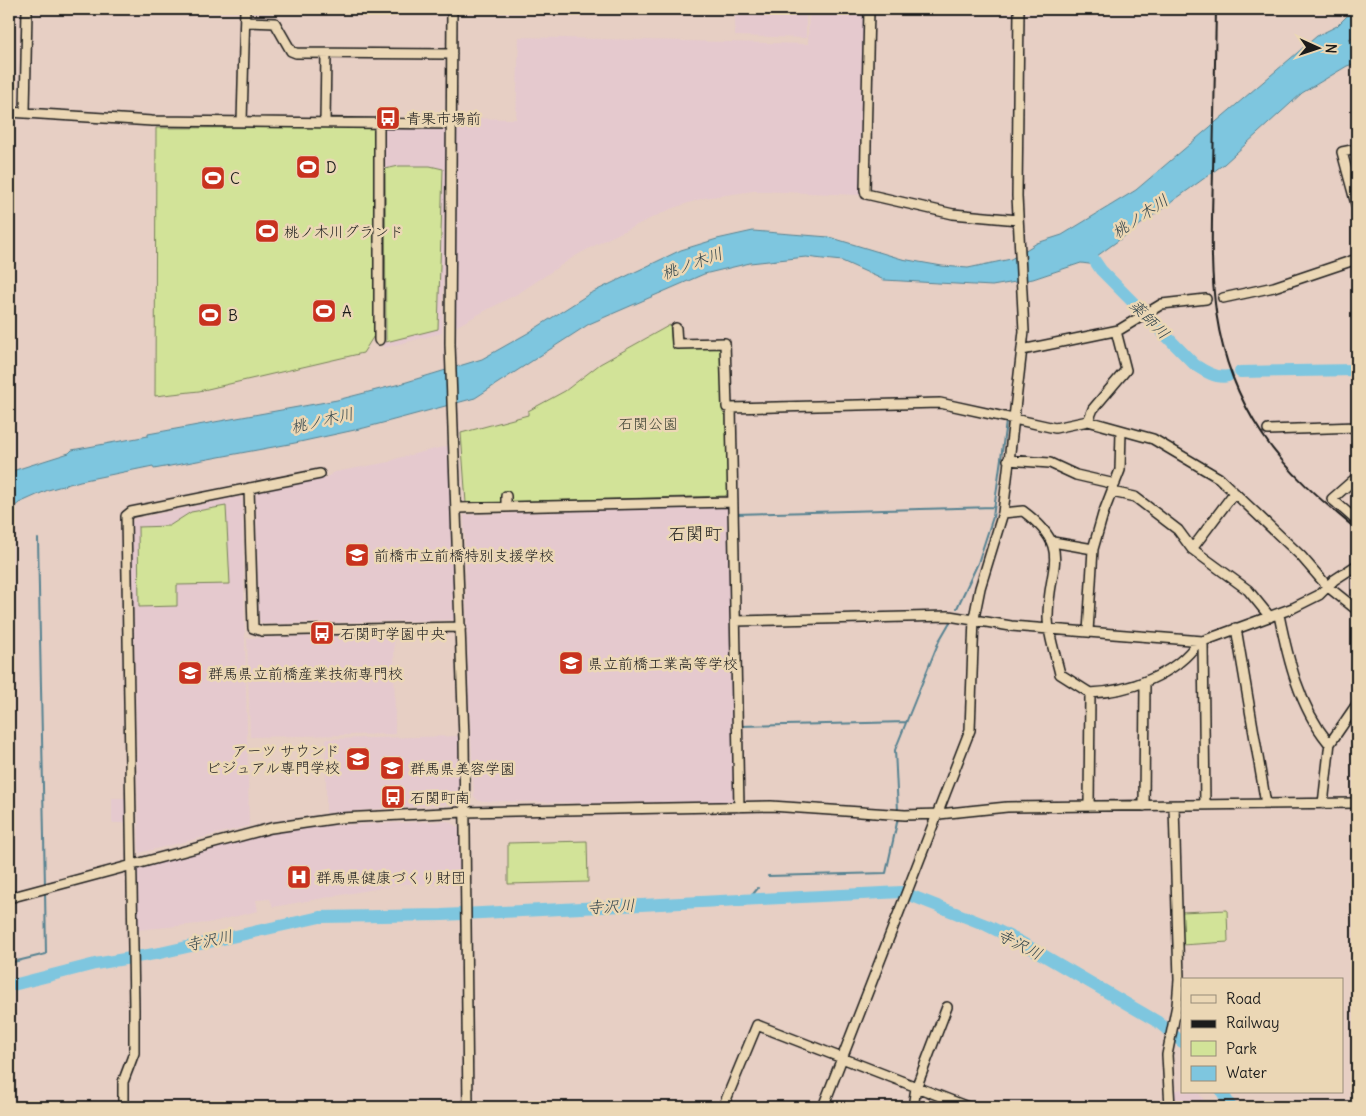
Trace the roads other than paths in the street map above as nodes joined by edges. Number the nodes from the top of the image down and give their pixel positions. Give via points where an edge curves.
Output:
1 (27, 9) edge
2 (245, 9) edge
3 (452, 9) edge
4 (868, 9) edge
5 (1019, 9) edge
6 (244, 22) junction
7 (326, 54) junction
8 (452, 54) junction
9 (9, 112) edge
10 (25, 112) junction
11 (242, 122) junction
12 (325, 122) junction
13 (379, 122) junction
14 (452, 124) junction
15 (1357, 149) edge
16 (1357, 208) edge
17 (1018, 223) junction
18 (1357, 259) edge
19 (1223, 298) dead end
20 (1206, 299) dead end
21 (676, 328) dead end
22 (1116, 331) junction
23 (379, 340) dead end
24 (1022, 350) junction
25 (731, 408) junction
26 (1014, 418) junction
27 (1088, 421) junction
28 (1357, 427) edge
29 (1268, 430) dead end
30 (1121, 431) junction
31 (1008, 460) junction
32 (320, 474) dead end
33 (1357, 478) edge
34 (249, 488) junction
35 (1113, 488) junction
36 (1234, 493) junction
37 (506, 496) dead end
38 (732, 502) junction
39 (506, 507) junction
40 (457, 508) junction
41 (1003, 512) junction
42 (1357, 521) edge
43 (1053, 542) junction
44 (1093, 548) junction
45 (1192, 549) junction
46 (1357, 566) edge
47 (1327, 586) junction
48 (1357, 610) edge
49 (1274, 616) junction
50 (974, 618) junction
51 (735, 621) junction
52 (461, 627) junction
53 (1236, 628) junction
54 (1049, 629) junction
55 (1088, 632) junction
56 (1200, 642) junction
57 (1145, 682) junction
58 (1090, 693) junction
59 (1357, 704) edge
60 (1330, 742) junction
61 (1357, 803) edge
62 (1266, 804) junction
63 (1323, 804) junction
64 (1205, 805) junction
65 (1089, 806) junction
66 (1144, 806) junction
67 (1174, 806) junction
68 (739, 807) junction
69 (464, 812) junction
70 (939, 814) junction
71 (132, 864) junction
72 (9, 898) edge
73 (947, 1007) dead end
74 (842, 1058) junction
75 (916, 1088) junction
76 (123, 1107) edge
77 (468, 1107) edge
78 (723, 1107) edge
79 (823, 1107) edge
80 (913, 1107) edge
81 (968, 1107) edge
82 (1170, 1107) edge

1 - 10 street
2 - 6 street
3 - 8 street
4 - 17 street via 866,194 953,214
5 - 17 street
6 - 7 street via 275,23 293,53
6 - 11 street
7 - 8 street
7 - 12 street
8 - 14 street
9 - 10 street
10 - 11 street via 152,121
11 - 12 street
12 - 13 street
13 - 14 street
13 - 23 street
14 - 40 street via 451,351
15 - 16 street via 1342,152
17 - 24 street
18 - 19 street via 1274,287
20 - 22 street via 1168,302
21 - 25 street via 676,344 725,344 727,407
22 - 24 street
22 - 27 street via 1126,370 1093,409
24 - 26 street
25 - 26 street via 940,403
25 - 38 street
26 - 27 street via 1055,428
26 - 31 street
27 - 30 street
28 - 29 street
30 - 35 street via 1120,470
30 - 36 street via 1153,438 1219,478
31 - 35 street via 1050,463
31 - 41 street
32 - 34 street
33 - 42 street via 1332,499
34 - 52 street via 253,628 262,631
34 - 71 street via 131,512 126,516
35 - 44 street
35 - 45 street via 1134,497 1178,530
36 - 45 street
36 - 47 street via 1301,556
37 - 39 street
38 - 39 street
38 - 51 street
39 - 40 street
40 - 52 street
41 - 43 street via 1020,509 1040,524
41 - 50 street
43 - 44 street
43 - 54 street
44 - 55 street
45 - 49 street via 1248,590
46 - 47 street
47 - 48 street
47 - 49 street via 1319,595
49 - 53 street
49 - 60 street via 1300,691 1316,727
50 - 51 street
50 - 54 street via 1011,626
50 - 70 street via 970,730
51 - 68 street
52 - 69 street
53 - 56 street
53 - 62 street
54 - 55 street
54 - 58 street via 1060,674
55 - 56 street
56 - 57 street via 1176,664
56 - 64 street
57 - 58 street
57 - 66 street
58 - 65 street
59 - 60 street
60 - 63 street
61 - 63 street
62 - 63 street
62 - 64 street
64 - 67 street
65 - 66 street
65 - 70 street via 1007,807
66 - 67 street
67 - 82 street via 1179,980 1169,1046
68 - 69 street
68 - 70 street
69 - 71 street via 305,822
69 - 77 street
70 - 74 street
71 - 72 street
71 - 76 street via 134,1053 123,1082
73 - 75 street
74 - 75 street
74 - 78 street via 757,1025
74 - 79 street
75 - 80 street
75 - 81 street

